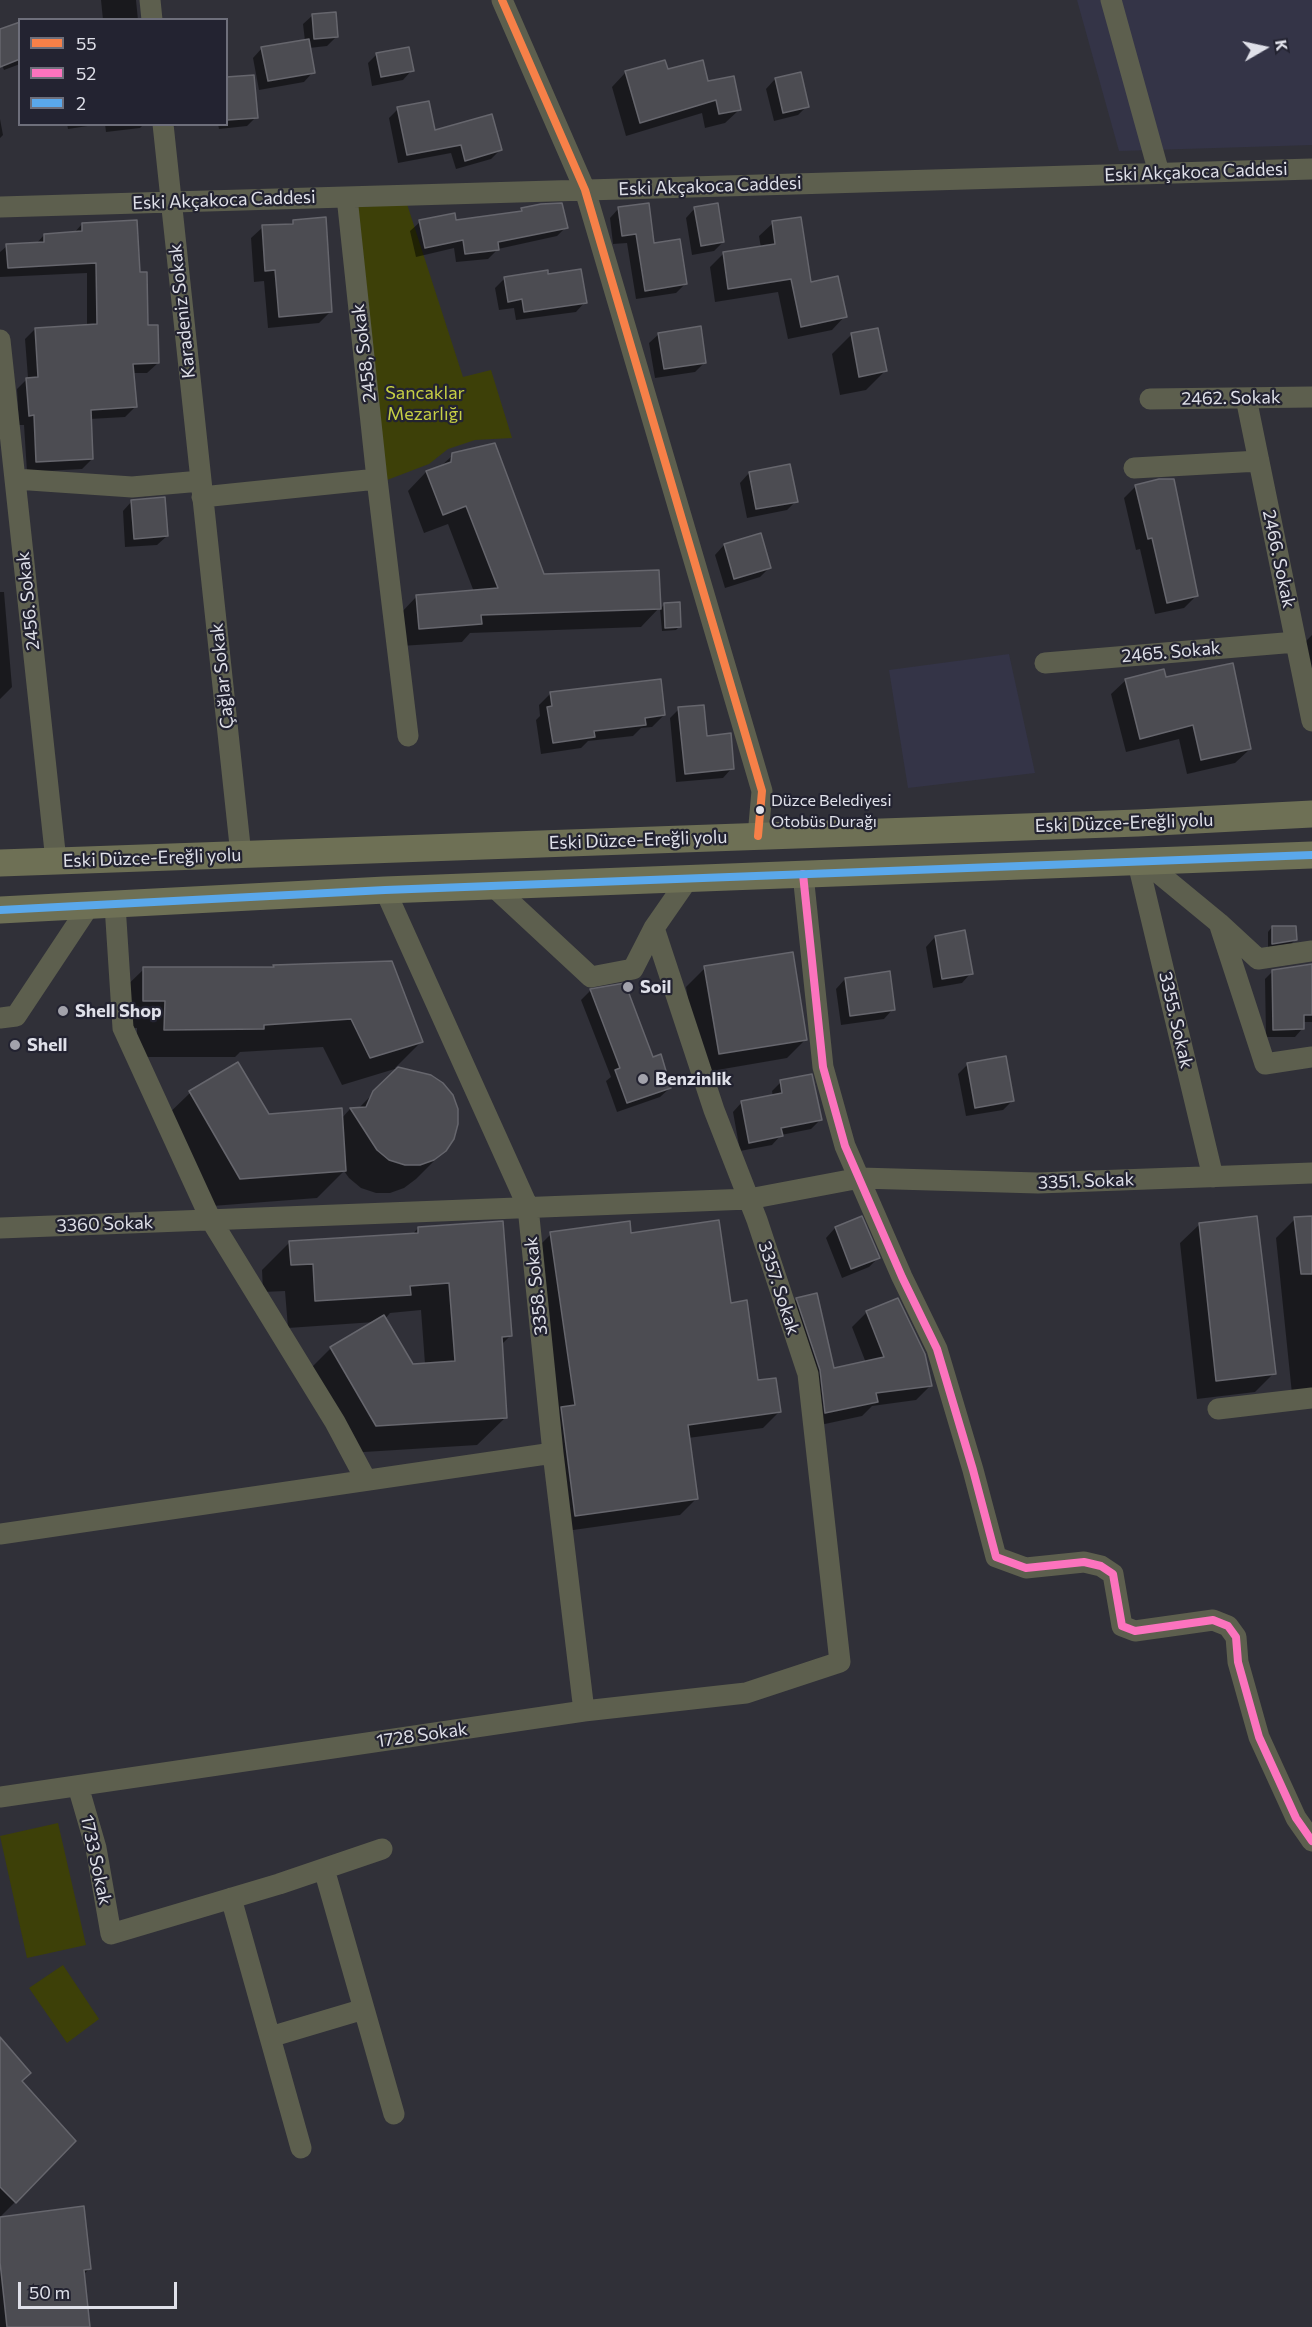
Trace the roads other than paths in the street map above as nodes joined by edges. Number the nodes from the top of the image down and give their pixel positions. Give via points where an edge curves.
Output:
1 (150, 0) edge
2 (502, 0) edge
3 (1111, 0) edge
4 (152, 18) edge
5 (163, 126) edge
6 (1312, 169) edge
7 (1159, 173) junction
8 (585, 190) junction
9 (347, 197) junction
10 (171, 202) junction
11 (0, 207) edge
12 (0, 340) edge
13 (1312, 397) edge
14 (1246, 398) junction
15 (1150, 399) dead end
16 (1259, 461) junction
17 (1134, 468) dead end
18 (15, 479) junction
19 (377, 479) junction
20 (202, 489) junction
21 (1296, 642) junction
22 (1045, 663) dead end
23 (1312, 721) edge
24 (408, 736) dead end
25 (1312, 814) edge
26 (758, 836) junction
27 (241, 855) junction
28 (1312, 855) edge
29 (56, 861) junction
30 (1142, 862) junction
31 (0, 863) edge
32 (803, 874) junction
33 (688, 879) junction
34 (494, 886) junction
35 (384, 890) junction
36 (115, 905) junction
37 (88, 906) junction
38 (0, 910) edge
39 (1219, 922) junction
40 (654, 928) junction
41 (1312, 951) edge
42 (0, 1018) edge
43 (1312, 1057) edge
44 (1312, 1173) edge
45 (1213, 1177) junction
46 (860, 1178) junction
47 (749, 1199) junction
48 (528, 1208) junction
49 (211, 1220) junction
50 (0, 1228) edge
51 (1312, 1398) edge
52 (1218, 1409) dead end
53 (553, 1453) junction
54 (366, 1480) junction
55 (0, 1534) edge
56 (840, 1662) joint
57 (584, 1711) junction
58 (78, 1786) junction
59 (0, 1797) edge
60 (1312, 1841) edge
61 (382, 1849) dead end
62 (324, 1869) junction
63 (231, 1898) junction
64 (364, 2009) junction
65 (270, 2037) junction
66 (394, 2114) dead end
67 (301, 2148) dead end

1 - 4 street
2 - 8 street
3 - 7 street
5 - 10 street, Karadeniz Sokak
6 - 7 street, Eski Akçakoca Caddesi
7 - 8 street, Eski Akçakoca Caddesi
8 - 9 street, Eski Akçakoca Caddesi
8 - 26 street via 762,791
9 - 10 street, Eski Akçakoca Caddesi
9 - 19 street, 2458, Sokak
10 - 11 street, Eski Akçakoca Caddesi
10 - 20 street, Karadeniz Sokak
12 - 18 street, 2456. Sokak
13 - 14 street, 2462. Sokak
14 - 15 street, 2462. Sokak
14 - 16 street, 2466. Sokak
16 - 17 street
16 - 21 street, 2466. Sokak
18 - 20 street
18 - 29 street, 2456. Sokak
19 - 20 street
19 - 24 street, 2458, Sokak
20 - 27 street, Çağlar Sokak
21 - 22 street, 2465. Sokak
21 - 23 street, 2466. Sokak
25 - 26 main road, Eski Düzce-Ereğli yolu
26 - 27 main road, Eski Düzce-Ereğli yolu
27 - 29 main road, Eski Düzce-Ereğli yolu
28 - 30 main road
29 - 31 main road, Eski Düzce-Ereğli yolu
30 - 32 main road
30 - 39 street
30 - 45 street, 3355. Sokak
32 - 33 main road
32 - 46 street via 823,1067 845,1146
33 - 34 main road
33 - 40 street
34 - 35 main road
34 - 40 street via 591,977 633,969
35 - 36 main road
35 - 48 street, 3358. Sokak
36 - 37 main road
36 - 49 street via 123,1028
37 - 38 main road
37 - 42 street via 16,1016
39 - 41 street via 1258,959
39 - 43 street via 1265,1064
40 - 47 street, 3357. Sokak via 714,1110
44 - 45 street, 3351. Sokak
45 - 46 street, 3351. Sokak via 1038,1183
46 - 47 street, 3351. Sokak
46 - 60 street via 937,1349 996,1557 1026,1568 1084,1562 1101,1566 1113,1574 1122,1626 1135,1631 1213,1620 1228,1626 1236,1637 1238,1662 1259,1737 1296,1818
47 - 48 street, 3351. Sokak
47 - 56 street, 3357. Sokak via 807,1374
48 - 49 street, 3360 Sokak
48 - 53 street, 3358. Sokak
49 - 50 street, 3360 Sokak
49 - 54 street via 335,1422
51 - 52 street
53 - 54 street
53 - 57 street, 3358. Sokak
54 - 55 street
56 - 57 street, 1728 Sokak via 746,1693
57 - 58 street, 1728 Sokak
58 - 59 street, 1728 Sokak
58 - 63 street, 1733 Sokak via 96,1848 111,1934
61 - 62 street
62 - 63 street
62 - 64 street
63 - 65 street
64 - 65 street
64 - 66 street
65 - 67 street

